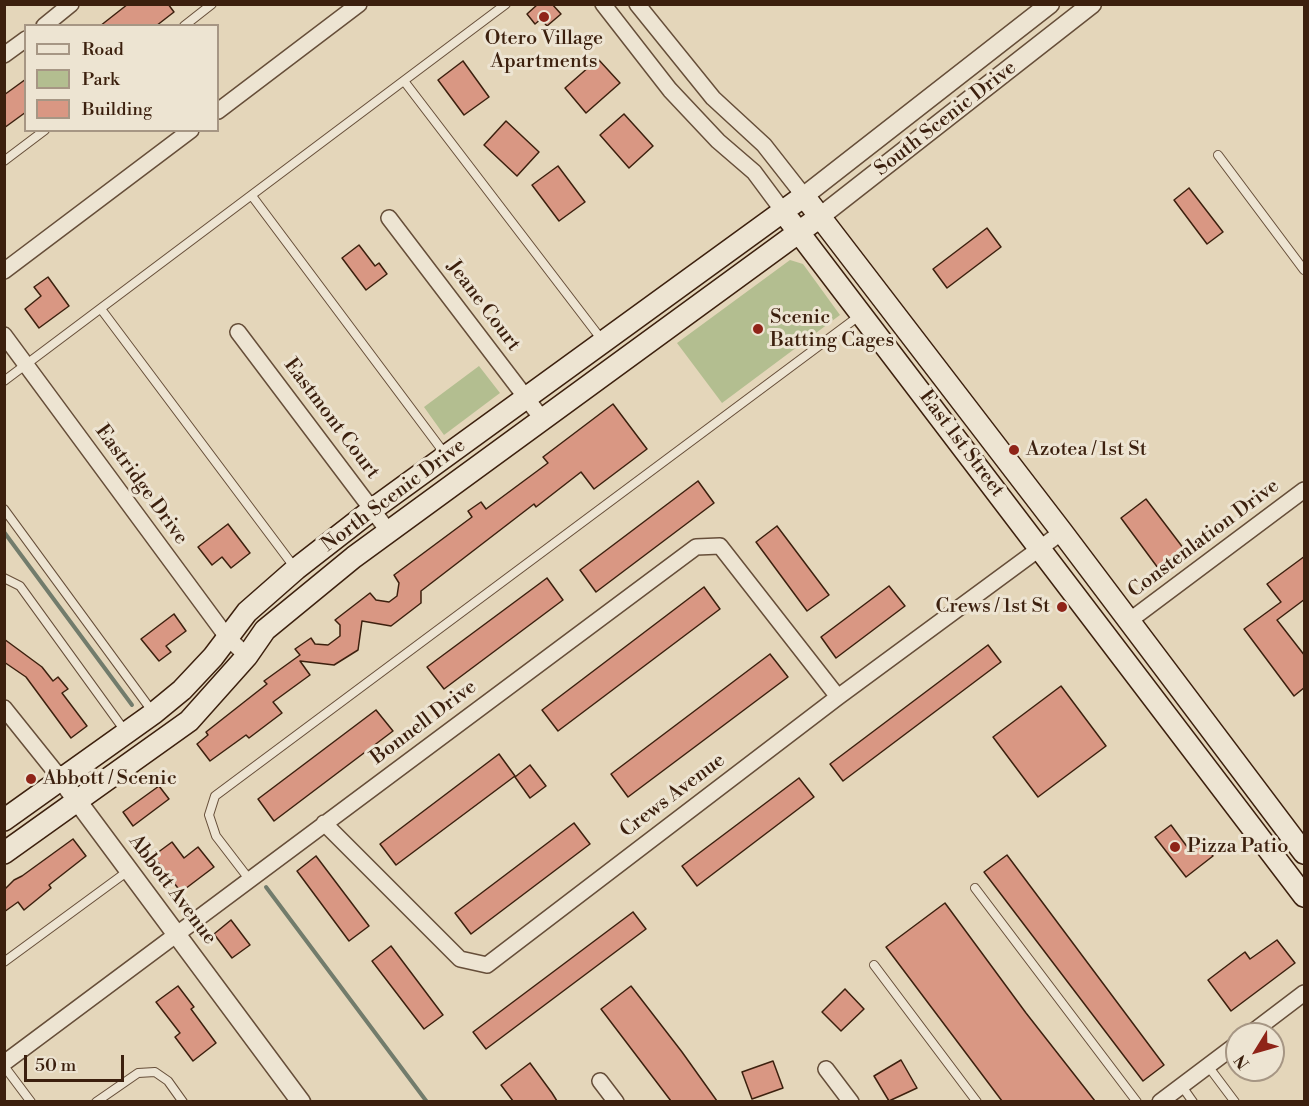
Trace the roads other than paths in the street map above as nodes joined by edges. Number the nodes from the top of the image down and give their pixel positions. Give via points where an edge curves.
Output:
1 (72, 4) edge
2 (212, 4) edge
3 (359, 4) edge
4 (506, 4) edge
5 (603, 4) edge
6 (637, 4) edge
7 (1050, 4) edge
8 (1092, 4) edge
9 (47, 24) edge
10 (187, 24) edge
11 (24, 40) edge
12 (4, 55) edge
13 (404, 81) junction
14 (219, 110) edge
15 (42, 132) edge
16 (188, 132) edge
17 (1218, 155) dead end
18 (4, 161) edge
19 (252, 196) junction
20 (804, 196) junction
21 (783, 211) junction
22 (821, 216) junction
23 (389, 218) dead end
24 (799, 232) junction
25 (1305, 270) edge
26 (4, 271) edge
27 (101, 309) junction
28 (862, 313) junction
29 (238, 332) dead end
30 (4, 335) edge
31 (603, 342) junction
32 (27, 365) junction
33 (4, 381) edge
34 (526, 398) junction
35 (543, 420) junction
36 (447, 456) junction
37 (1305, 490) edge
38 (4, 509) edge
39 (373, 509) junction
40 (389, 532) junction
41 (1062, 532) junction
42 (1041, 549) junction
43 (296, 569) junction
44 (4, 578) edge
45 (1129, 621) junction
46 (227, 637) junction
47 (247, 656) junction
48 (838, 697) junction
49 (4, 708) edge
50 (154, 713) junction
51 (127, 732) junction
52 (60, 779) junction
53 (77, 800) junction
54 (4, 820) edge
55 (324, 823) junction
56 (4, 853) edge
57 (1305, 853) edge
58 (130, 871) junction
59 (249, 879) junction
60 (975, 888) dead end
61 (1305, 897) edge
62 (176, 933) junction
63 (4, 962) edge
64 (874, 965) dead end
65 (1305, 993) edge
66 (1266, 1022) edge
67 (1225, 1053) edge
68 (4, 1065) edge
69 (1208, 1066) junction
70 (826, 1069) dead end
71 (600, 1081) dead end
72 (1182, 1085) junction
73 (31, 1101) edge
74 (96, 1101) edge
75 (183, 1101) edge
76 (301, 1101) edge
77 (616, 1101) edge
78 (851, 1101) edge
79 (976, 1101) edge
80 (1137, 1101) edge
81 (1160, 1101) edge
82 (1193, 1101) edge
83 (1235, 1101) edge

1 - 9 street
2 - 10 lane
3 - 14 street
4 - 13 lane
5 - 21 street, East 1st Street via 670,90 754,172
6 - 20 street, East 1st Street via 713,98 764,145
7 - 20 street, South Scenic Drive
8 - 22 street, South Scenic Drive
11 - 12 street
13 - 19 lane
13 - 31 lane
15 - 18 lane
16 - 26 street
17 - 25 lane
19 - 27 lane
19 - 36 lane
20 - 21 main road, North Scenic Drive
20 - 22 main road, East 1st Street
21 - 24 main road, East 1st Street
21 - 31 main road, North Scenic Drive
22 - 24 main road, South Scenic Drive
22 - 41 main road, East 1st Street
23 - 34 street, Jeane Court
24 - 28 main road, East 1st Street
24 - 35 main road, North Scenic Drive
27 - 32 lane
27 - 43 lane
28 - 42 main road, East 1st Street
28 - 59 lane via 215,796 209,815 216,836
29 - 39 street, Eastmont Court
30 - 32 street, Eastridge Drive
31 - 34 main road, North Scenic Drive
32 - 33 lane
32 - 46 street, Eastridge Drive
34 - 35 street, Jeane Court
34 - 36 main road, North Scenic Drive
35 - 40 main road, North Scenic Drive
36 - 39 main road, North Scenic Drive
37 - 45 street, Constenlation Drive
38 - 50 lane
39 - 40 street, Eastmont Court
39 - 43 main road, North Scenic Drive
40 - 47 main road, North Scenic Drive via 265,630
41 - 42 street, Crews Avenue
41 - 45 main road, East 1st Street
42 - 48 street, Crews Avenue
42 - 61 main road, East 1st Street
43 - 46 main road, North Scenic Drive via 247,612
44 - 51 lane via 20,586
45 - 57 main road, East 1st Street
46 - 47 street, Eastridge Drive
46 - 50 main road, North Scenic Drive via 182,690
47 - 53 main road, North Scenic Drive via 189,721
48 - 55 street, Crews Avenue via 487,965 460,959
48 - 55 street, Bonnell Drive via 720,546 696,547
49 - 52 street, Abbott Avenue
50 - 51 main road, North Scenic Drive
51 - 52 main road, North Scenic Drive
52 - 53 street, Abbott Avenue
52 - 54 main road, North Scenic Drive
53 - 56 main road, North Scenic Drive
53 - 58 street, Abbott Avenue
55 - 59 street, Bonnell Drive
58 - 62 street, Abbott Avenue
58 - 63 lane
59 - 62 street, Bonnell Drive
60 - 80 lane
62 - 68 street, Bonnell Drive
62 - 76 street, Abbott Avenue
64 - 79 lane
65 - 66 street
67 - 69 street
68 - 73 lane
69 - 72 street
69 - 83 lane
70 - 78 street
71 - 77 street
72 - 81 street
72 - 82 lane
74 - 75 lane via 138,1073 155,1071

